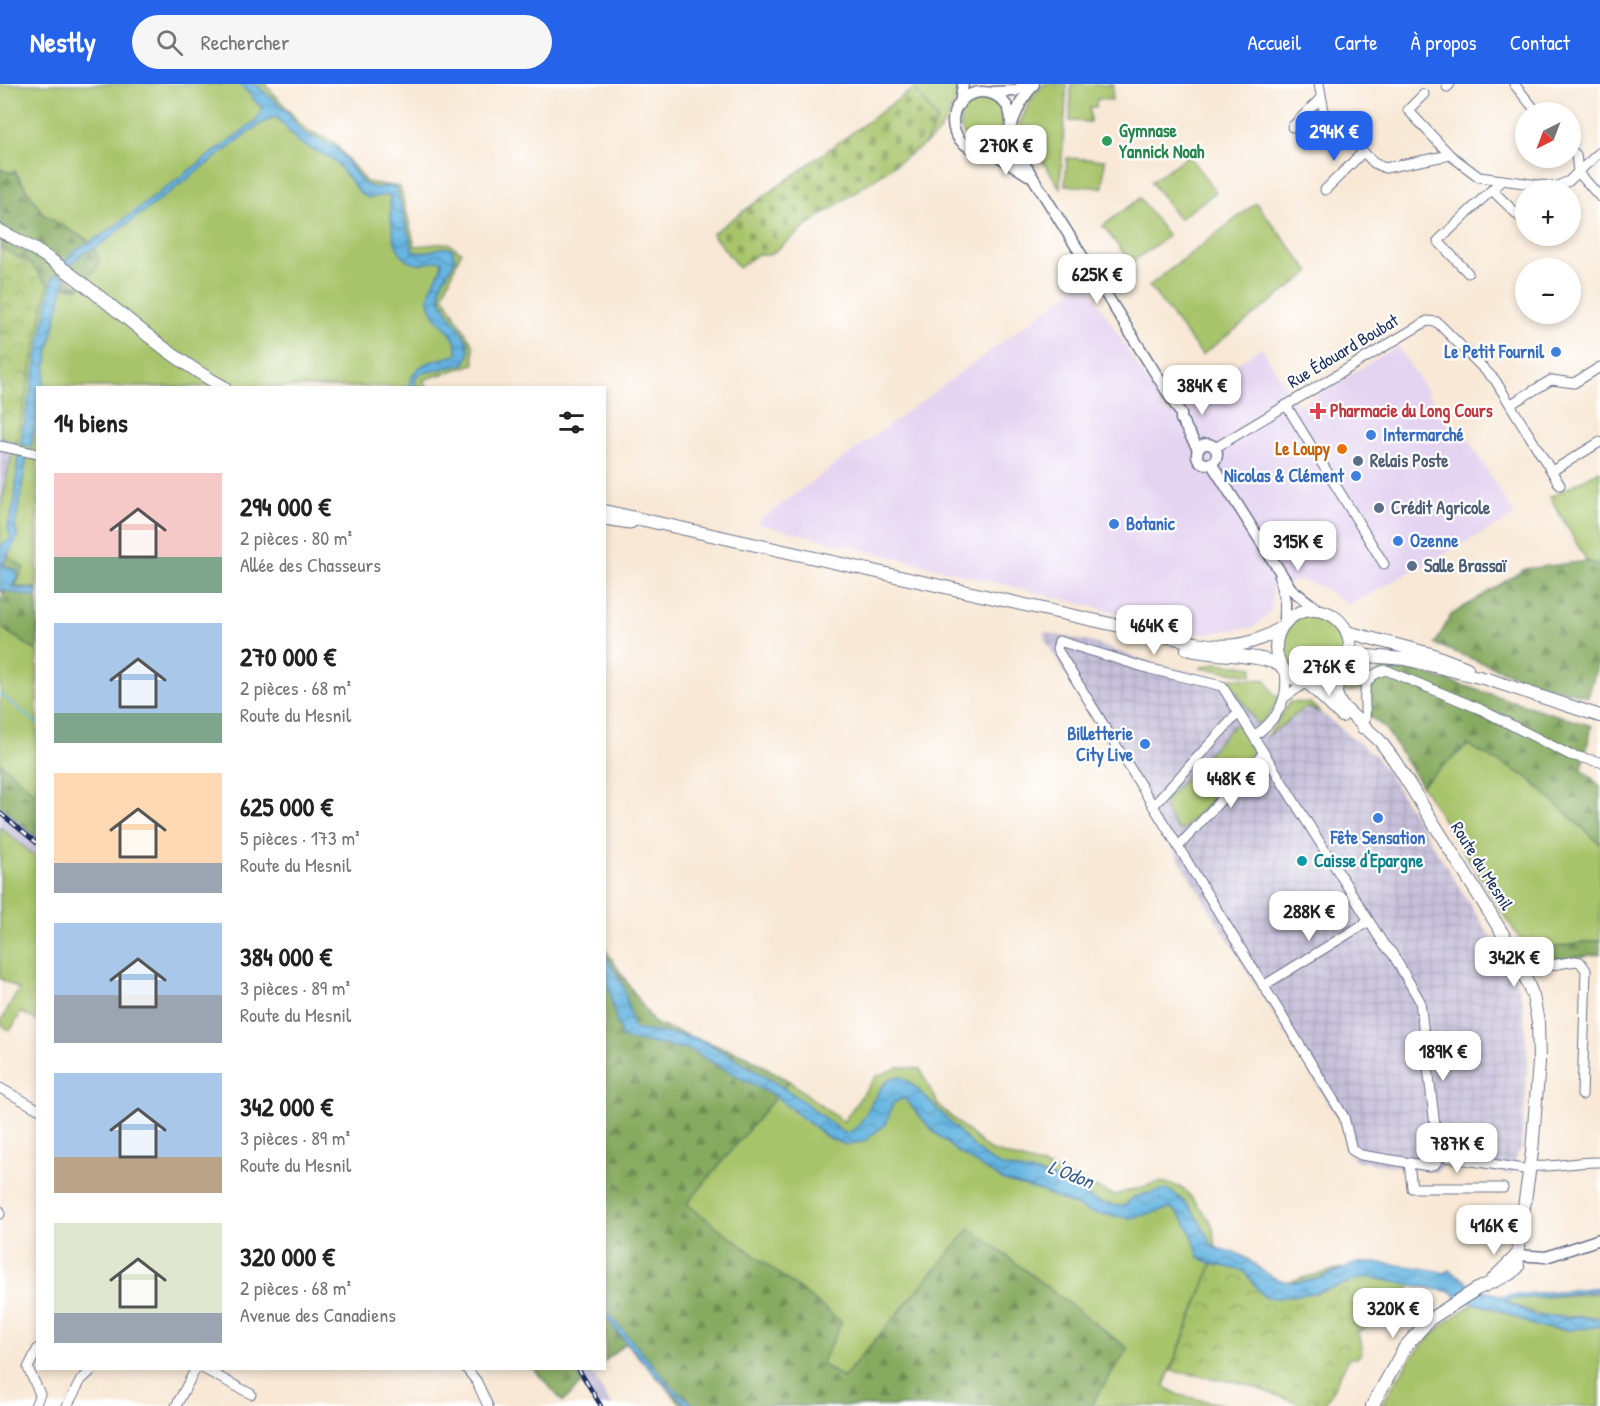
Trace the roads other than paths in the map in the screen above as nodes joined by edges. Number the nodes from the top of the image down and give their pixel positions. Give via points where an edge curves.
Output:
1 (963, 84) edge
2 (1026, 84) edge
3 (1034, 84) edge
4 (1319, 84) edge
5 (1514, 84) edge
6 (986, 89) edge
7 (1424, 94) dead end
8 (1321, 98) junction
9 (1529, 102) edge
10 (960, 104) junction
11 (1011, 127) junction
12 (1292, 127) dead end
13 (989, 150) junction
14 (1363, 152) junction
15 (1600, 152) edge
16 (1450, 155) junction
17 (1578, 168) edge
18 (1578, 172) junction
19 (1036, 180) junction
20 (1502, 180) junction
21 (1325, 190) dead end
22 (1492, 190) junction
23 (1600, 197) edge
24 (1515, 212) edge
25 (0, 231) edge
26 (1468, 273) dead end
27 (1600, 367) edge
28 (222, 386) edge
29 (1511, 404) junction
30 (1286, 405) junction
31 (1600, 442) edge
32 (0, 446) edge
33 (1201, 446) junction
34 (1215, 448) junction
35 (36, 454) edge
36 (1211, 463) junction
37 (1552, 471) junction
38 (1560, 485) dead end
39 (606, 511) edge
40 (641, 519) junction
41 (606, 520) edge
42 (1264, 548) junction
43 (1384, 564) dead end
44 (1318, 610) junction
45 (1112, 625) junction
46 (1283, 625) junction
47 (1347, 632) junction
48 (1283, 669) junction
49 (1341, 671) junction
50 (1487, 679) junction
51 (1307, 684) junction
52 (1285, 697) junction
53 (1239, 712) junction
54 (1600, 716) edge
55 (1363, 729) junction
56 (1254, 735) junction
57 (1264, 753) junction
58 (1600, 762) edge
59 (1153, 806) junction
60 (1178, 847) junction
61 (1369, 921) junction
62 (1524, 970) junction
63 (1263, 986) junction
64 (0, 1088) edge
65 (1582, 1095) dead end
66 (36, 1108) edge
67 (1442, 1155) junction
68 (1600, 1162) edge
69 (1409, 1163) junction
70 (1530, 1168) junction
71 (1503, 1188) dead end
72 (1600, 1239) edge
73 (1517, 1255) junction
74 (36, 1352) edge
75 (91, 1370) edge
76 (195, 1370) edge
77 (206, 1370) edge
78 (467, 1370) edge
79 (251, 1394) dead end
80 (35, 1406) edge
81 (67, 1406) edge
82 (176, 1406) edge
83 (488, 1406) edge
84 (1372, 1406) edge

1 - 10 street
2 - 6 street via 1015,91
3 - 11 street via 1022,100
4 - 8 street
5 - 9 street
6 - 10 street via 969,95
6 - 11 street via 1009,111
7 - 16 street via 1408,110
8 - 12 street
8 - 14 street via 1324,111
10 - 13 street via 953,125 959,138 976,150
11 - 13 street via 999,145
11 - 19 street via 1017,152
13 - 19 street
14 - 16 street via 1385,168
14 - 21 street
15 - 18 street
16 - 20 street via 1479,177
17 - 18 street
18 - 20 street via 1569,182 1555,187
18 - 23 street
19 - 33 street via 1181,414 1180,419
20 - 22 street
22 - 24 street
22 - 26 street via 1438,241
25 - 28 main road via 51,260 147,336
27 - 29 street via 1574,383 1551,380
29 - 30 street, Rue Édouard Boubat via 1495,380 1437,322 1426,321
29 - 37 street
30 - 34 street, Rue Édouard Boubat
30 - 43 street
31 - 37 street
32 - 35 street
33 - 34 street
33 - 36 street via 1198,460
34 - 36 street via 1217,456
36 - 42 street
37 - 38 street
39 - 40 main road
40 - 41 street via 630,524
40 - 45 main road
42 - 44 street via 1291,589
42 - 46 street via 1281,580
44 - 46 main road via 1300,612
44 - 47 main road via 1332,615
45 - 46 main road via 1213,646 1257,642
45 - 48 main road via 1193,651 1263,658
46 - 48 main road via 1275,647
47 - 49 main road via 1350,649
47 - 50 main road via 1448,659
48 - 51 main road
48 - 52 street
49 - 50 main road via 1362,657 1384,656
49 - 51 main road via 1324,683
49 - 55 main road, Route du Mesnil via 1336,694
50 - 54 main road
51 - 52 street
51 - 55 main road, Route du Mesnil
52 - 56 street via 1269,723
53 - 56 street
53 - 59 street
53 - 59 street via 1222,686 1150,669 1064,641 1056,645
55 - 58 street via 1363,693 1372,677 1386,670 1480,709 1570,755
55 - 62 main road, Route du Mesnil via 1388,751
56 - 57 street
57 - 60 street
57 - 61 street
59 - 60 street
60 - 63 street
61 - 63 street
61 - 67 street via 1420,1001 1436,1145
62 - 65 street via 1575,961 1586,970
62 - 70 main road, Route du Mesnil via 1535,1004 1539,1041
63 - 69 street via 1347,1122 1354,1152
64 - 66 street
67 - 69 street via 1432,1166
67 - 70 street
68 - 70 street
69 - 71 street via 1412,1188
70 - 73 main road, Route du Mesnil
72 - 73 street via 1546,1257
73 - 84 main road, Route du Mesnil via 1515,1270 1451,1304 1417,1333
74 - 80 street via 28,1368 40,1394
75 - 81 street
76 - 82 street
77 - 79 street
78 - 83 street

